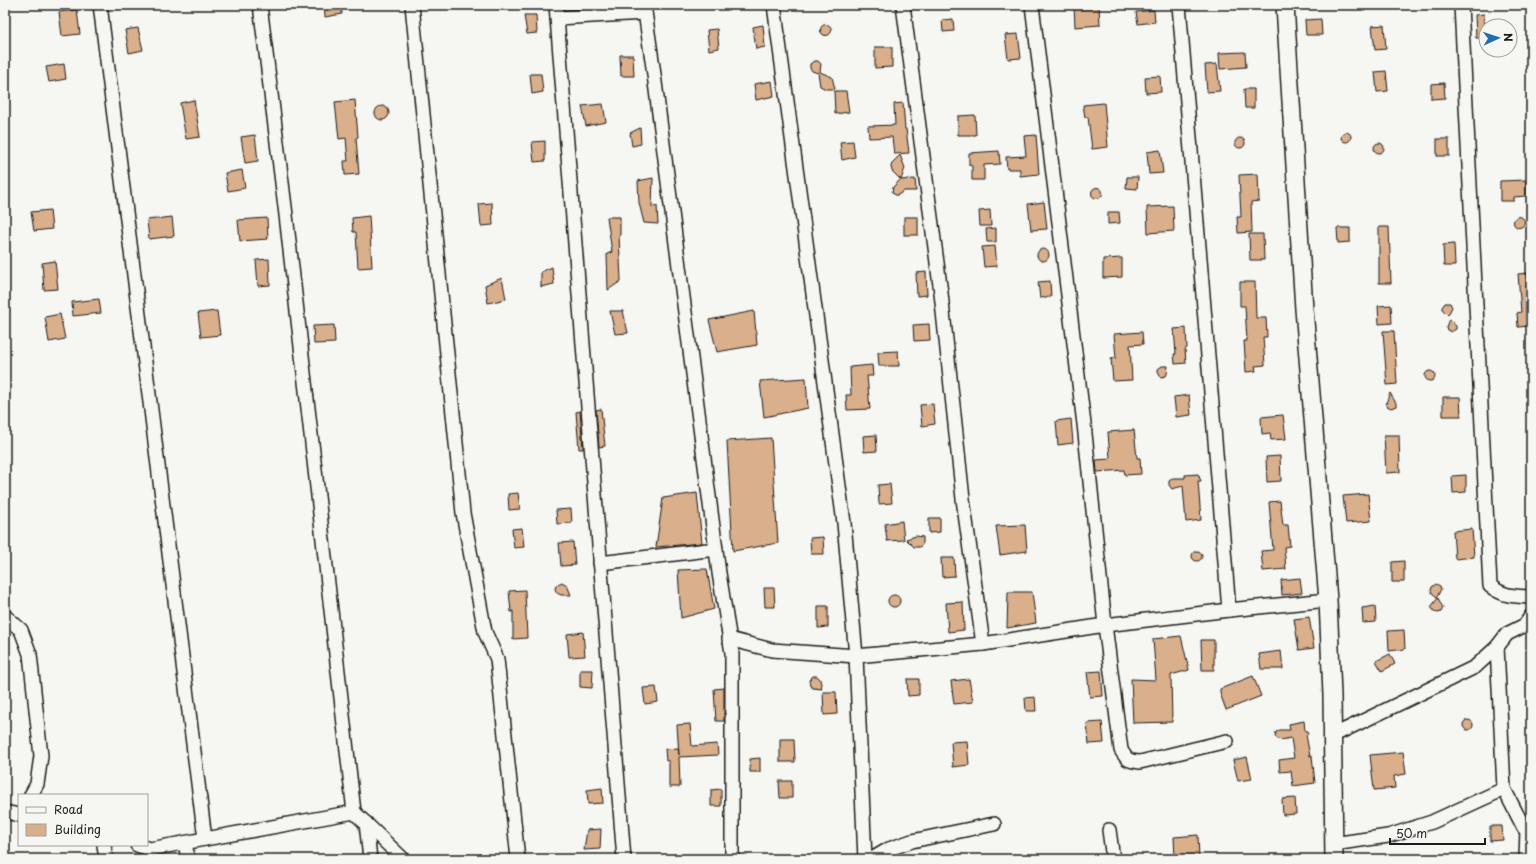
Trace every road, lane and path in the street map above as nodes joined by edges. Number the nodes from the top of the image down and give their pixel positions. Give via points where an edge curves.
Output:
1 (100, 5) edge
2 (260, 5) edge
3 (412, 5) edge
4 (774, 5) edge
5 (903, 5) edge
6 (1032, 5) edge
7 (1179, 5) edge
8 (1285, 5) edge
9 (1461, 5) edge
10 (644, 9) edge
11 (557, 11) edge
12 (716, 549) junction
13 (600, 563) junction
14 (1531, 596) edge
15 (1328, 600) junction
16 (1229, 610) junction
17 (5, 616) edge
18 (1531, 616) edge
19 (1105, 625) junction
20 (729, 639) junction
21 (983, 644) junction
22 (1497, 647) junction
23 (856, 656) junction
24 (1332, 736) junction
25 (1227, 741) dead end
26 (1504, 789) junction
27 (32, 794) edge
28 (354, 812) junction
29 (366, 823) junction
30 (994, 824) dead end
31 (1528, 829) edge
32 (1109, 830) dead end
33 (205, 839) junction
34 (185, 843) junction
35 (104, 846) edge
36 (140, 846) edge
37 (1334, 852) edge
38 (106, 859) edge
39 (188, 859) edge
40 (370, 859) edge
41 (403, 859) edge
42 (518, 859) edge
43 (624, 859) edge
44 (732, 859) edge
45 (866, 859) edge
46 (872, 859) edge
47 (1112, 859) edge
48 (1524, 859) edge

1 - 33 street
2 - 28 street
3 - 42 street via 463,513 485,632 497,659
4 - 23 street via 844,523
5 - 21 street
6 - 19 street via 1084,424
7 - 16 street
8 - 15 street via 1304,309
9 - 14 street via 1490,586 1510,596
10 - 11 street
10 - 12 street
11 - 13 street
12 - 13 street
12 - 20 street
13 - 43 street
15 - 16 street
15 - 24 street
16 - 19 street
17 - 27 street via 22,630 30,654 41,756 37,784
18 - 22 street via 1525,625 1507,634
19 - 21 street
19 - 25 street via 1122,750 1130,761 1140,762
20 - 23 street via 772,650
20 - 44 street via 732,653
21 - 23 street
22 - 24 street via 1475,667
22 - 26 street
23 - 45 street
24 - 37 street
26 - 31 street
26 - 37 street via 1432,822
28 - 29 street
28 - 33 street
29 - 40 street
29 - 41 street
30 - 46 street via 912,841 889,849
31 - 48 lane
32 - 47 street
33 - 34 street
34 - 36 street via 150,849
34 - 39 street
35 - 38 street

